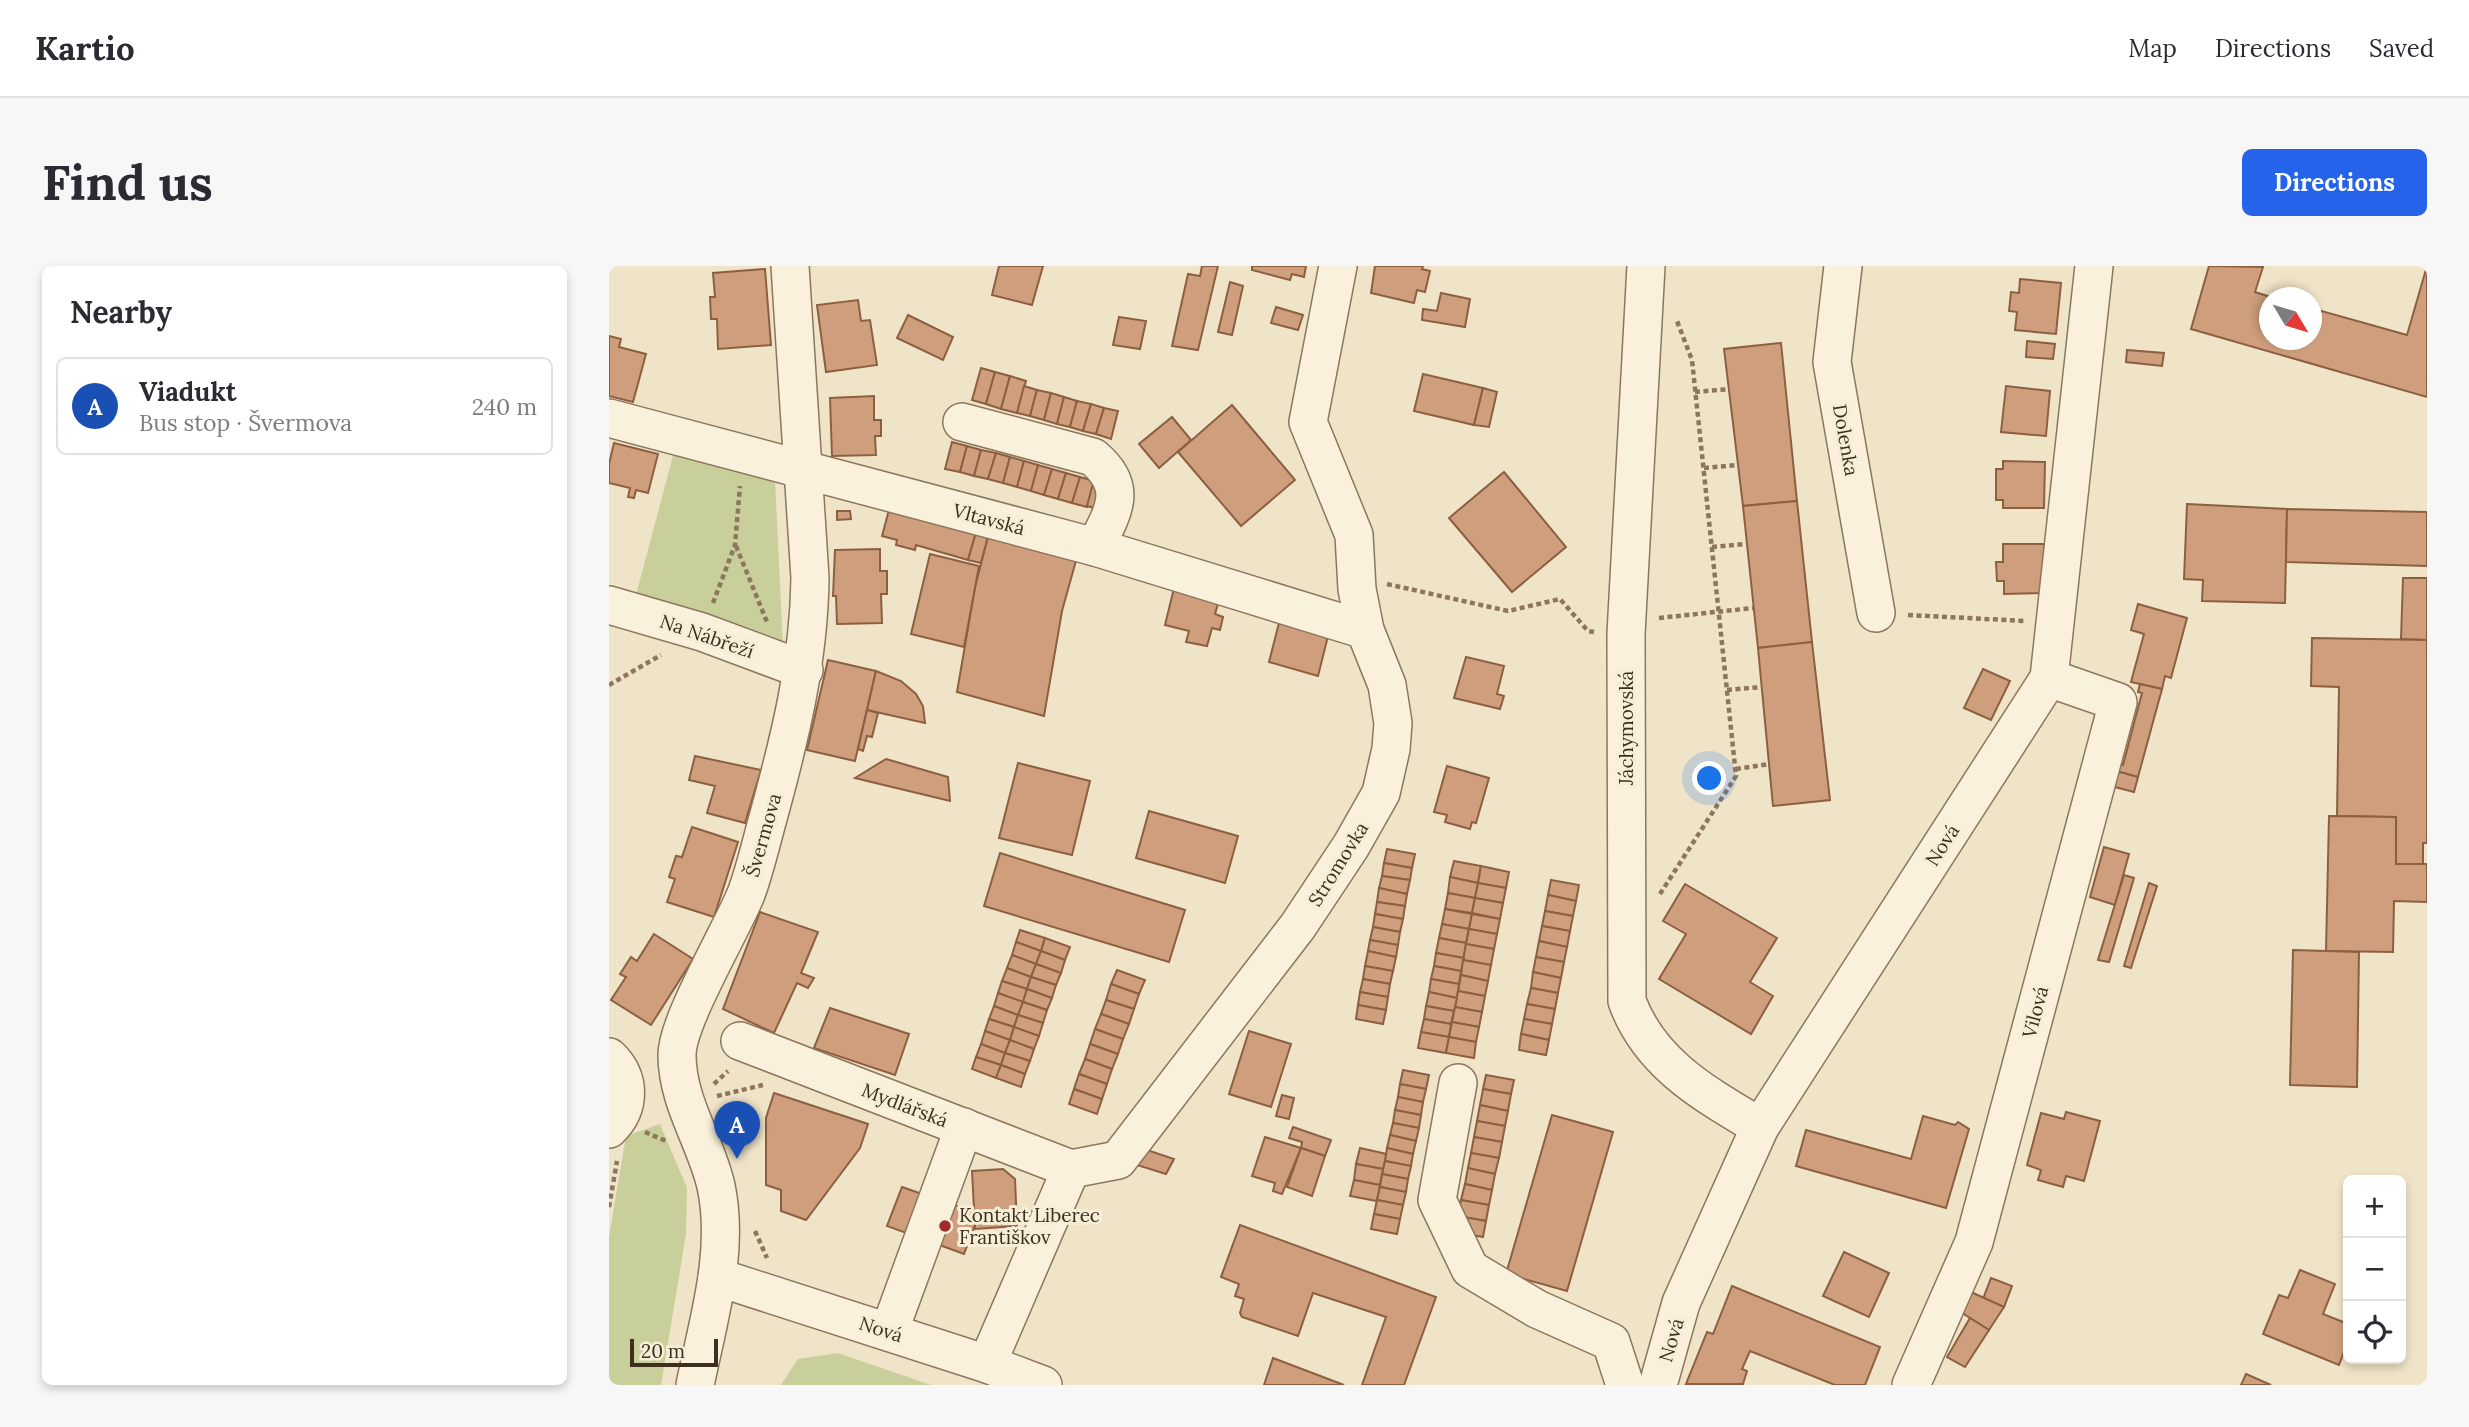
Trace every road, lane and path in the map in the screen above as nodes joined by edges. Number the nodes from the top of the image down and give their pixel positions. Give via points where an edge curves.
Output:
1 (790, 266) edge
2 (1338, 266) edge
3 (1646, 266) edge
4 (1843, 266) edge
5 (2094, 266) edge
6 (1674, 313) dead end
7 (1730, 389) dead end
8 (1695, 392) junction
9 (609, 418) edge
10 (962, 422) dead end
11 (742, 454) junction
12 (1738, 465) dead end
13 (1704, 468) junction
14 (803, 471) junction
15 (1746, 544) dead end
16 (736, 545) junction
17 (1095, 547) junction
18 (1712, 547) junction
19 (1391, 583) dead end
20 (609, 605) edge
21 (1753, 608) dead end
22 (1719, 612) junction
23 (1876, 613) joint
24 (1627, 622) junction
25 (2056, 622) junction
26 (1365, 630) junction
27 (1588, 631) dead end
28 (702, 632) junction
29 (794, 667) junction
30 (2049, 678) junction
31 (609, 685) edge
32 (1762, 687) dead end
33 (1727, 690) junction
34 (1770, 764) dead end
35 (1735, 769) junction
36 (1655, 902) dead end
37 (677, 1053) junction
38 (738, 1055) joint
39 (617, 1070) edge
40 (761, 1075) dead end
41 (1458, 1083) dead end
42 (712, 1097) junction
43 (714, 1104) dead end
44 (964, 1127) junction
45 (1760, 1127) junction
46 (622, 1128) edge
47 (675, 1145) dead end
48 (1072, 1168) junction
49 (755, 1219) dead end
50 (770, 1261) dead end
51 (717, 1277) junction
52 (889, 1332) junction
53 (987, 1364) junction
54 (695, 1385) edge
55 (1043, 1385) edge
56 (1625, 1385) edge
57 (1658, 1385) edge
58 (1911, 1385) edge

1 - 14 street, Švermova
2 - 26 street, Stromovka via 1308,422 1353,535
3 - 24 street, Jáchymovská
4 - 23 street, Dolenka via 1832,362
5 - 25 street, Nová
6 - 8 path via 1692,360
7 - 8 path
8 - 13 path
9 - 11 street, Vltavská
10 - 17 street via 1093,457 1108,470 1117,486 1111,518
11 - 14 street, Vltavská
11 - 16 path
12 - 13 path
13 - 18 path
14 - 17 street, Vltavská
14 - 29 street, Švermova via 809,627
15 - 18 path
16 - 28 path
16 - 29 path
17 - 26 street, Vltavská
18 - 22 path
19 - 27 path via 1508,611 1560,600
20 - 28 street, Na Nábřeží
21 - 22 path
22 - 24 path
22 - 33 path
23 - 25 path
24 - 45 street, Jáchymovská via 1627,1001 1653,1050 1691,1085
25 - 30 street, Nová
26 - 48 street, Stromovka via 1387,685 1393,723 1381,793 1298,926 1118,1160
28 - 29 street, Na Nábřeží
28 - 31 path
29 - 37 street, Švermova via 785,755 747,891 696,999
30 - 45 street, Nová
30 - 58 street, Vilová via 2118,702 1974,1242
32 - 33 path
33 - 35 path
34 - 35 path
35 - 36 path via 1736,776
37 - 39 street
37 - 51 street, Švermova via 687,1109 716,1186 722,1229
38 - 42 path via 714,1085
38 - 44 street, Mydlářská
39 - 46 street via 627,1099
40 - 42 path via 764,1085
41 - 56 street via 1437,1200 1470,1269 1537,1309 1611,1342
42 - 43 path
44 - 48 street, Mydlářská
44 - 52 street
45 - 57 street, Nová via 1681,1303
46 - 47 path
48 - 53 street
49 - 50 path via 758,1243
51 - 52 street, Nová
51 - 54 street, Švermova
52 - 53 street, Nová
53 - 55 street, Nová

